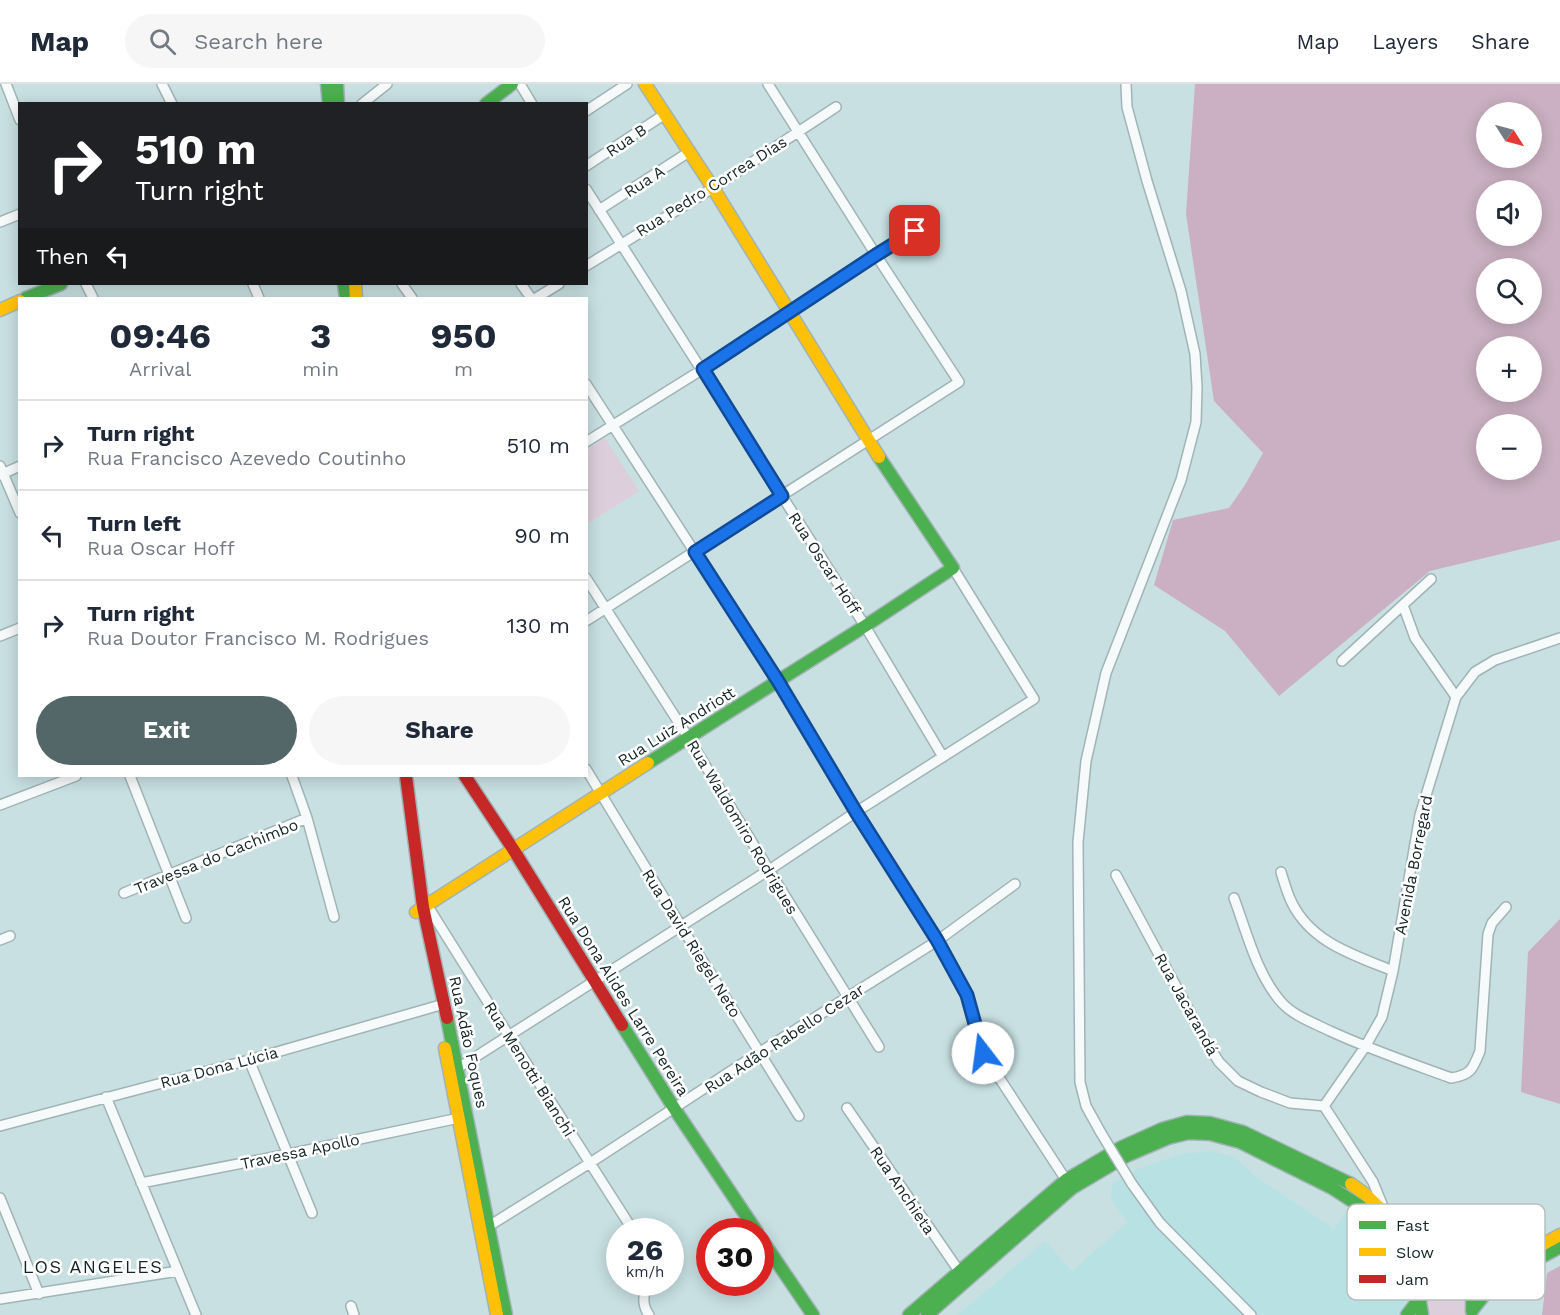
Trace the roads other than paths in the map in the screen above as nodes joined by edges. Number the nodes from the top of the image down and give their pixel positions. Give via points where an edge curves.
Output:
1 (162, 84) edge
2 (327, 84) edge
3 (337, 84) edge
4 (387, 84) edge
5 (512, 84) edge
6 (520, 84) edge
7 (627, 84) edge
8 (645, 84) edge
9 (768, 84) edge
10 (1126, 84) edge
11 (6, 87) edge
12 (171, 102) edge
13 (328, 102) edge
14 (338, 102) edge
15 (364, 102) edge
16 (489, 102) edge
17 (531, 102) edge
18 (836, 107) dead end
19 (588, 110) edge
20 (665, 114) junction
21 (18, 115) edge
22 (798, 131) junction
23 (689, 152) junction
24 (588, 165) edge
25 (712, 188) junction
26 (588, 192) edge
27 (599, 210) junction
28 (18, 215) edge
29 (0, 222) edge
30 (915, 231) dead end
31 (622, 243) junction
32 (876, 255) junction
33 (588, 265) edge
34 (58, 285) edge
35 (557, 285) edge
36 (28, 297) edge
37 (538, 297) edge
38 (18, 302) edge
39 (0, 310) edge
40 (789, 312) junction
41 (703, 369) junction
42 (588, 387) edge
43 (613, 425) junction
44 (588, 441) edge
45 (868, 441) junction
46 (18, 467) edge
47 (1, 472) edge
48 (782, 496) junction
49 (18, 509) edge
50 (695, 552) junction
51 (953, 568) junction
52 (1431, 579) dead end
53 (588, 581) edge
54 (1404, 605) junction
55 (606, 609) junction
56 (588, 620) edge
57 (865, 626) junction
58 (18, 629) edge
59 (0, 636) edge
60 (1560, 638) edge
61 (1342, 661) dead end
62 (778, 681) junction
63 (1456, 697) junction
64 (688, 737) junction
65 (943, 757) junction
66 (588, 772) edge
67 (73, 777) edge
68 (130, 777) edge
69 (292, 777) edge
70 (398, 777) edge
71 (406, 777) edge
72 (466, 777) edge
73 (601, 792) junction
74 (0, 804) edge
75 (856, 812) junction
76 (307, 818) junction
77 (513, 849) junction
78 (769, 870) junction
79 (1281, 872) dead end
80 (169, 875) junction
81 (1116, 875) dead end
82 (1016, 884) dead end
83 (124, 893) dead end
84 (1234, 898) dead end
85 (1506, 907) dead end
86 (422, 908) junction
87 (334, 917) dead end
88 (186, 918) dead end
89 (681, 926) junction
90 (10, 936) dead end
91 (0, 940) edge
92 (937, 940) junction
93 (1393, 971) junction
94 (594, 980) junction
95 (848, 996) junction
96 (437, 1006) junction
97 (509, 1036) junction
98 (879, 1047) dead end
99 (1365, 1047) junction
100 (760, 1052) junction
101 (249, 1060) junction
102 (458, 1068) junction
103 (106, 1097) junction
104 (1324, 1106) junction
105 (674, 1108) junction
106 (847, 1108) dead end
107 (799, 1116) dead end
108 (459, 1118) junction
109 (0, 1126) edge
110 (289, 1154) junction
111 (590, 1163) junction
112 (1066, 1180) junction
113 (1373, 1182) junction
114 (141, 1184) junction
115 (1365, 1194) junction
116 (0, 1198) edge
117 (1357, 1204) edge
118 (1368, 1204) edge
119 (1372, 1204) edge
120 (1378, 1204) edge
121 (312, 1213) dead end
122 (4, 1216) edge
123 (625, 1218) edge
124 (748, 1218) edge
125 (489, 1226) junction
126 (1560, 1235) edge
127 (1545, 1243) edge
128 (1560, 1248) edge
129 (1545, 1256) edge
130 (774, 1258) edge
131 (178, 1271) junction
132 (959, 1271) junction
133 (39, 1294) junction
134 (644, 1296) edge
135 (0, 1299) edge
136 (1418, 1300) edge
137 (1420, 1300) edge
138 (1481, 1300) edge
139 (1472, 1312) edge
140 (196, 1315) edge
141 (496, 1315) edge
142 (506, 1315) edge
143 (649, 1315) edge
144 (813, 1315) edge
145 (909, 1315) edge
146 (927, 1315) edge
147 (1251, 1315) edge
148 (1407, 1315) edge
149 (1422, 1315) edge

1 - 12 street
2 - 13 main road
3 - 14 main road
4 - 15 street
5 - 16 main road
6 - 17 street
7 - 19 street
8 - 20 main road
9 - 22 street
10 - 147 street, bridge via 1127,107 1181,291 1195,354 1196,422 1180,480 1106,673 1086,761 1078,842 1080,1082 1086,1106 1101,1133 1160,1223
11 - 21 street
18 - 22 street, Rua Pedro Correa Dias
20 - 23 main road
20 - 24 street, Rua B
22 - 25 street, Rua Pedro Correa Dias
22 - 32 street
23 - 25 main road
23 - 27 street, Rua A
25 - 31 street, Rua Pedro Correa Dias
25 - 40 main road
26 - 27 street, Rua Oscar Hoff
27 - 31 street, Rua Oscar Hoff
28 - 29 street
30 - 32 street
31 - 33 street, Rua Pedro Correa Dias
31 - 41 street, Rua Oscar Hoff
32 - 40 street
32 - 45 street via 959,382
34 - 36 main road
35 - 37 street
38 - 39 main road
40 - 41 street
40 - 45 main road
41 - 43 street
41 - 48 street, Rua Oscar Hoff
42 - 43 street
43 - 44 street
43 - 50 street
45 - 48 street
45 - 51 main road
46 - 47 street
47 - 49 street
48 - 50 street
48 - 57 street, Rua Oscar Hoff
50 - 55 street
50 - 62 street
51 - 57 main road, Rua Luiz Andriott
51 - 65 street via 1034,699
52 - 54 street
53 - 55 street, Rua Waldomiro Rodrigues
54 - 61 street
54 - 63 street via 1415,638
55 - 56 street
55 - 64 street, Rua Waldomiro Rodrigues
57 - 62 main road, Rua Luiz Andriott
57 - 65 street, Rua Oscar Hoff
58 - 59 street
60 - 63 street, Avenida Borregard via 1495,660 1475,672
62 - 64 main road, Rua Luiz Andriott
62 - 75 street
63 - 93 street, Avenida Borregard via 1420,815
64 - 73 main road, Rua Luiz Andriott
64 - 78 street, Rua Waldomiro Rodrigues
65 - 75 street
66 - 73 street, Rua David Riegel Neto
67 - 74 street
68 - 80 street
69 - 76 street
70 - 86 main road, Rua Adão Foques
71 - 86 main road, Rua Adão Foques
72 - 77 main road, Rua Dona Alides Larre Pereira
73 - 77 main road, Rua Luiz Andriott
73 - 89 street, Rua David Riegel Neto
75 - 78 street
75 - 92 street
76 - 80 street, Travessa do Cachimbo
76 - 87 street
77 - 86 main road, Rua Luiz Andriott
77 - 94 main road, Rua Dona Alides Larre Pereira
78 - 89 street
78 - 95 street, Rua Waldomiro Rodrigues
79 - 93 street via 1292,904 1316,935
80 - 83 street, Travessa do Cachimbo
80 - 88 street
81 - 104 street, Rua Jacarandá via 1219,1062 1238,1080 1261,1092 1290,1103
82 - 92 street, Rua Adão Rabello Cezar
84 - 99 street via 1260,968 1283,1004 1304,1019
85 - 99 street via 1492,922 1488,934 1480,1051 1465,1076 1451,1078
86 - 96 main road, Rua Adão Foques
86 - 97 street, Rua Menotti Bianchi
86 - 102 main road, Rua Adão Foques
89 - 94 street
89 - 100 street, Rua David Riegel Neto
90 - 91 street
92 - 95 street, Rua Adão Rabello Cezar
92 - 112 street via 967,995 983,1053
93 - 99 street, Avenida Borregard via 1382,1017
94 - 97 street
94 - 105 main road, Rua Dona Alides Larre Pereira
95 - 98 street, Rua Waldomiro Rodrigues
95 - 100 street, Rua Adão Rabello Cezar
96 - 101 street, Rua Dona Lúcia
96 - 108 main road, Rua Adão Foques
97 - 102 street
97 - 111 street, Rua Menotti Bianchi
99 - 104 street, Avenida Borregard
100 - 105 street, Rua Adão Rabello Cezar
100 - 107 street, Rua David Riegel Neto
101 - 103 street, Rua Dona Lúcia
101 - 110 street
102 - 125 main road, Rua Adão Foques
103 - 109 street, Rua Dona Lúcia
103 - 114 street
104 - 113 street
105 - 111 street, Rua Adão Rabello Cezar
105 - 124 main road, Rua Dona Alides Larre Pereira
106 - 132 street, Rua Anchieta
108 - 110 street, Travessa Apollo
108 - 141 main road, Rua Adão Foques
110 - 114 street, Travessa Apollo
110 - 121 street
111 - 123 street, Rua Menotti Bianchi
111 - 125 street, Rua Adão Rabello Cezar
112 - 115 main road via 1122,1147 1187,1122 1243,1132
112 - 132 main road
113 - 115 main road
113 - 120 street
114 - 131 street
115 - 118 main road
115 - 119 main road
116 - 122 street
117 - 146 main road via 1240,1142 1210,1134 1178,1135 1126,1156 1072,1188
122 - 133 street
125 - 142 main road, Rua Adão Foques
126 - 127 main road
128 - 129 main road
130 - 144 main road
131 - 133 street
131 - 140 street
132 - 145 main road
133 - 135 street
134 - 143 street
136 - 148 main road
137 - 149 main road
138 - 139 main road

